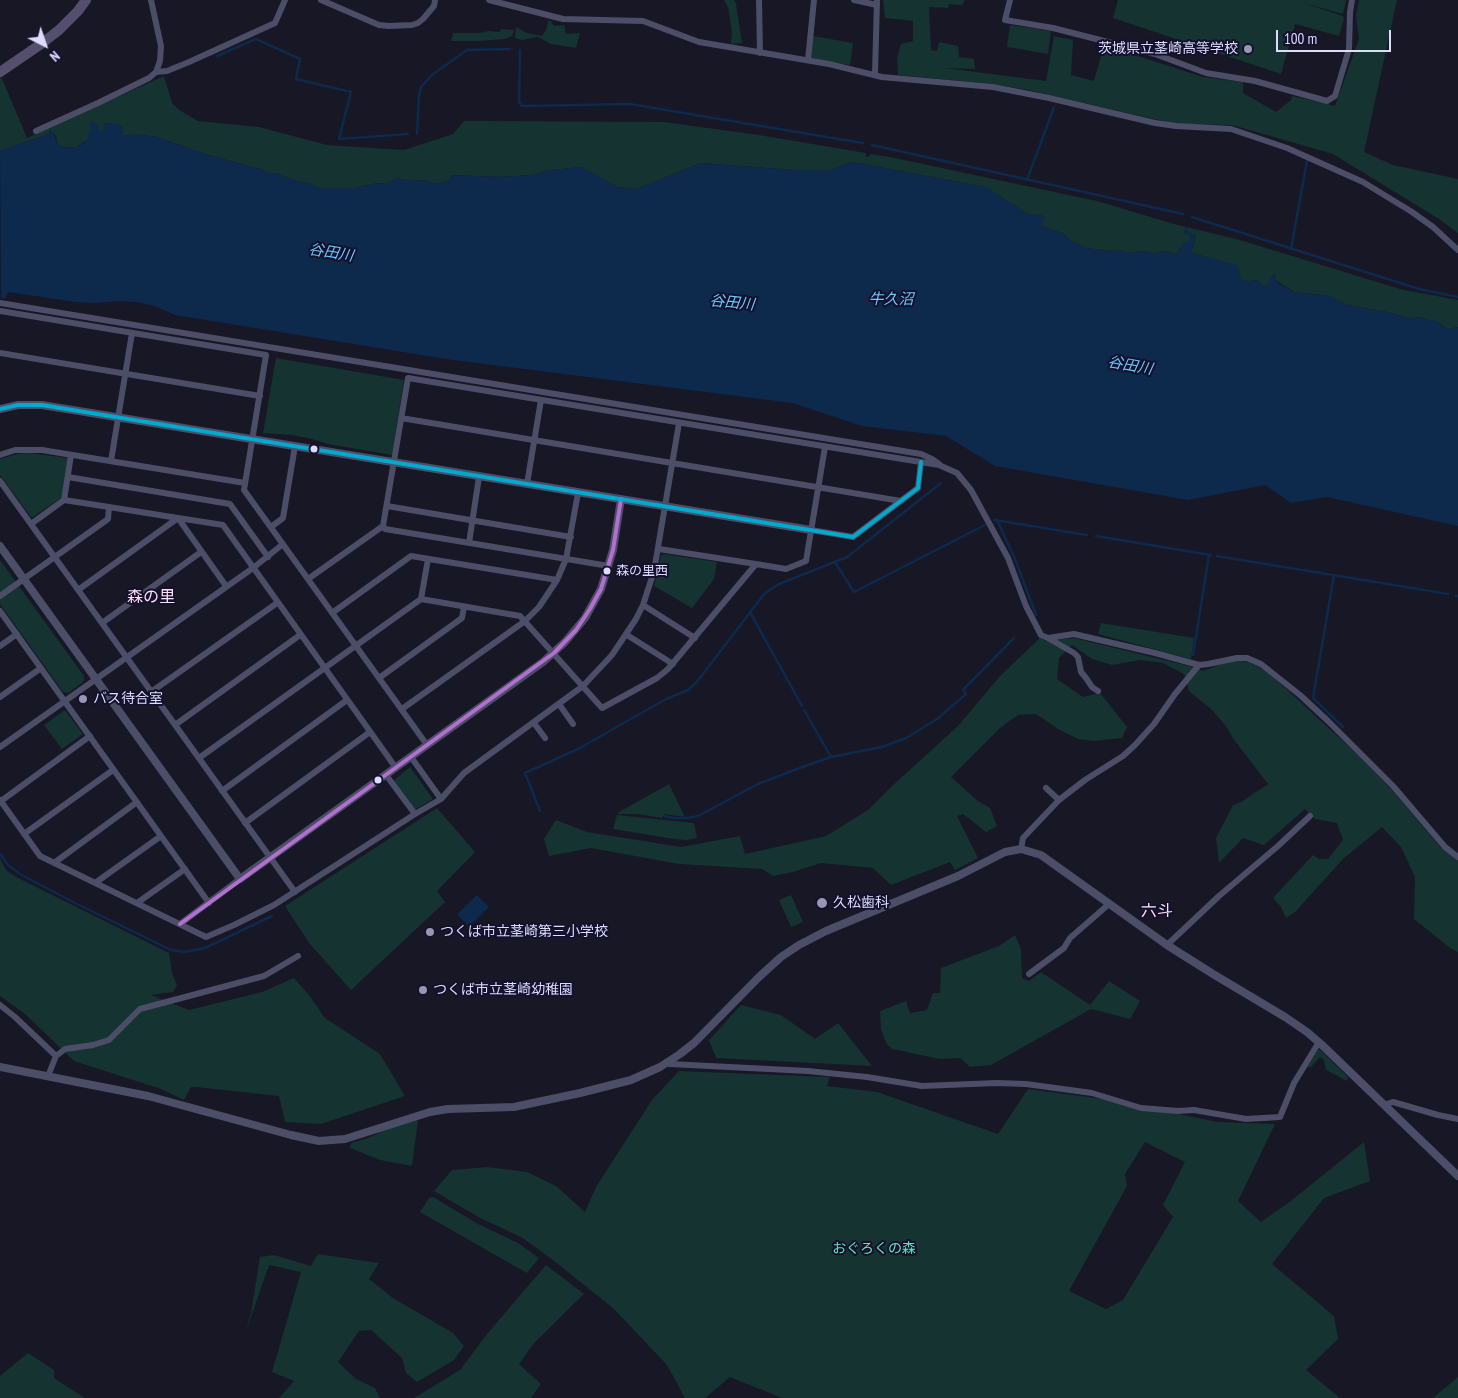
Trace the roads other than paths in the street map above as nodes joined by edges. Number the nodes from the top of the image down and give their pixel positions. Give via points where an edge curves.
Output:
1 (86, 0) edge
2 (151, 0) edge
3 (286, 0) edge
4 (321, 0) edge
5 (435, 0) edge
6 (489, 0) edge
7 (759, 0) edge
8 (814, 0) edge
9 (854, 0) edge
10 (1010, 0) edge
11 (1352, 0) edge
12 (877, 3) edge
13 (760, 52) junction
14 (808, 60) junction
15 (4, 69) edge
16 (156, 72) junction
17 (875, 74) junction
18 (36, 131) dead end
19 (1458, 250) edge
20 (0, 303) edge
21 (0, 311) edge
22 (132, 333) junction
23 (0, 353) edge
24 (125, 374) junction
25 (260, 396) junction
26 (541, 400) junction
27 (0, 409) edge
28 (119, 417) junction
29 (401, 418) junction
30 (679, 422) junction
31 (252, 439) junction
32 (534, 440) junction
33 (294, 446) junction
34 (825, 447) junction
35 (0, 455) edge
36 (71, 455) junction
37 (111, 461) junction
38 (921, 462) junction
39 (394, 463) junction
40 (672, 463) junction
41 (939, 465) junction
42 (68, 477) junction
43 (480, 477) junction
44 (0, 481) edge
45 (245, 484) junction
46 (527, 484) junction
47 (818, 487) junction
48 (578, 493) junction
49 (621, 499) junction
50 (64, 500) junction
51 (901, 501) junction
52 (386, 506) junction
53 (110, 507) junction
54 (666, 507) junction
55 (178, 518) junction
56 (472, 521) junction
57 (31, 524) junction
58 (383, 526) junction
59 (271, 528) junction
60 (811, 530) junction
61 (571, 537) junction
62 (468, 543) junction
63 (283, 544) junction
64 (0, 546) edge
65 (659, 549) junction
66 (202, 552) junction
67 (268, 556) junction
68 (54, 557) junction
69 (428, 559) junction
70 (566, 559) junction
71 (756, 564) junction
72 (609, 566) junction
73 (253, 568) junction
74 (24, 579) junction
75 (308, 579) junction
76 (557, 580) junction
77 (226, 586) junction
78 (78, 590) junction
79 (0, 596) edge
80 (421, 599) junction
81 (277, 602) junction
82 (643, 605) junction
83 (464, 606) junction
84 (0, 611) edge
85 (332, 613) junction
86 (525, 621) junction
87 (102, 623) junction
88 (17, 634) junction
89 (300, 635) junction
90 (627, 635) junction
91 (695, 638) junction
92 (1048, 638) junction
93 (0, 646) edge
94 (356, 646) junction
95 (554, 653) junction
96 (126, 658) junction
97 (673, 664) junction
98 (1199, 665) junction
99 (40, 668) junction
100 (324, 668) junction
101 (379, 678) junction
102 (96, 680) junction
103 (583, 686) junction
104 (1098, 690) dead end
105 (151, 692) junction
106 (0, 697) edge
107 (347, 700) junction
108 (64, 701) junction
109 (559, 704) junction
110 (402, 709) junction
111 (534, 723) junction
112 (573, 724) dead end
113 (175, 725) junction
114 (370, 732) junction
115 (90, 736) junction
116 (544, 738) dead end
117 (427, 745) junction
118 (0, 747) edge
119 (411, 757) junction
120 (199, 758) junction
121 (396, 768) junction
122 (114, 770) junction
123 (386, 775) junction
124 (1046, 788) dead end
125 (222, 791) junction
126 (441, 799) junction
127 (1059, 800) junction
128 (0, 801) edge
129 (137, 802) junction
130 (415, 814) junction
131 (1310, 816) dead end
132 (245, 822) junction
133 (24, 834) junction
134 (161, 836) junction
135 (1021, 849) junction
136 (1458, 857) edge
137 (270, 858) junction
138 (54, 863) junction
139 (185, 868) junction
140 (240, 880) junction
141 (95, 883) junction
142 (295, 892) junction
143 (137, 903) junction
144 (209, 903) junction
145 (1110, 904) junction
146 (180, 924) junction
147 (1167, 945) junction
148 (298, 956) dead end
149 (1029, 974) dead end
150 (0, 1005) edge
151 (1320, 1042) junction
152 (56, 1056) junction
153 (670, 1064) dead end
154 (0, 1067) edge
155 (48, 1076) junction
156 (1384, 1105) junction
157 (1458, 1119) edge
158 (1458, 1176) edge

1 - 15 main road via 59,30
2 - 16 street via 162,46
3 - 16 street via 275,23 189,62
4 - 5 street via 379,25 400,26 412,25 423,19
6 - 13 street via 563,19 643,21 699,42
7 - 13 street
8 - 14 street
9 - 12 street
10 - 11 street via 1005,20 1053,28 1155,54 1206,73 1255,81 1327,101 1335,96 1349,49
12 - 17 street
13 - 14 street
14 - 17 street
16 - 18 street
17 - 19 street via 1025,92 1155,123 1219,127 1243,132 1363,182 1433,227
20 - 41 street via 921,454
21 - 22 street
22 - 24 street
22 - 25 street via 266,355
23 - 24 street
24 - 25 street
24 - 28 street
25 - 31 street
26 - 29 street via 408,378
26 - 30 street
26 - 32 street
27 - 28 street via 29,404
28 - 31 street
28 - 37 street
29 - 32 street
29 - 39 street
30 - 34 street
30 - 40 street
31 - 33 street
31 - 45 street
32 - 40 street
32 - 46 street
33 - 39 street
33 - 59 street via 283,518
34 - 38 street
34 - 47 street
35 - 36 street via 32,449
36 - 37 street
36 - 42 street
37 - 45 street
38 - 41 street
38 - 51 street via 918,488
39 - 43 street
39 - 52 street
40 - 47 street
40 - 54 street
41 - 92 street via 957,473 969,486 1008,558 1036,629
42 - 50 street
42 - 67 street via 230,504
43 - 46 street
43 - 56 street
44 - 57 street
45 - 59 street via 244,490
46 - 48 street
47 - 51 street
47 - 60 street
48 - 49 street
48 - 61 street
49 - 54 street
49 - 72 street
50 - 53 street
50 - 57 street
51 - 60 street via 853,537
52 - 56 street
52 - 58 street
53 - 55 street
53 - 68 street via 108,519
54 - 60 street
54 - 65 street
55 - 66 street
55 - 73 street via 223,525
55 - 78 street
56 - 61 street
56 - 62 street
57 - 68 street
58 - 62 street via 385,529
58 - 75 street
59 - 63 street
60 - 71 street via 806,561 786,570
61 - 70 street
62 - 70 street
63 - 67 street
63 - 75 street
64 - 74 street
65 - 71 street
65 - 82 street
66 - 77 street
66 - 87 street
67 - 73 street
68 - 74 street
68 - 78 street
69 - 76 street
69 - 80 street
69 - 85 street via 411,556
70 - 72 street
70 - 76 street
71 - 91 street
72 - 95 street via 585,618
73 - 77 street
73 - 81 street
74 - 79 street
74 - 102 street
75 - 85 street
76 - 86 street
77 - 96 street
78 - 87 street
80 - 83 street
80 - 94 street
81 - 89 street
81 - 105 street
82 - 90 street
82 - 91 street
83 - 86 street via 518,615
83 - 101 street via 462,618
84 - 88 street
85 - 94 street
86 - 95 street
86 - 110 street
87 - 96 street
88 - 93 street
88 - 99 street
89 - 100 street
89 - 113 street
90 - 97 street
90 - 103 street
91 - 97 street
92 - 98 street via 1074,634
92 - 104 street via 1078,657 1081,672
94 - 100 street
94 - 101 street
95 - 103 street
95 - 117 street
96 - 102 street
96 - 105 street
97 - 103 street via 657,678 602,708
98 - 127 street via 1135,745
98 - 136 street via 1229,658 1247,658 1270,670 1393,786 1445,847
99 - 106 street
99 - 108 street
100 - 107 street
100 - 120 street
101 - 110 street
102 - 108 street
102 - 140 street
103 - 109 street
105 - 113 street
107 - 114 street
107 - 125 street
108 - 115 street
108 - 118 street
109 - 111 street
109 - 112 street
110 - 117 street
111 - 116 street
111 - 126 street via 464,773
113 - 120 street
114 - 121 street
114 - 132 street
115 - 122 street
115 - 128 street
117 - 119 street
119 - 121 street
119 - 126 street
120 - 125 street
121 - 123 street
122 - 129 street
122 - 133 street
123 - 130 street
123 - 137 street
124 - 127 street
125 - 132 street
126 - 130 street
127 - 135 street via 1023,838
128 - 133 street
129 - 134 street
129 - 138 street
130 - 142 street
131 - 147 street
132 - 137 street
133 - 138 street via 40,856
134 - 139 street
134 - 141 street
135 - 145 street via 1040,856
135 - 155 street via 1005,852 958,876 799,945 759,977 680,1054 632,1080 580,1093 514,1107 430,1112 346,1140 319,1140 148,1096
137 - 140 street
137 - 142 street
138 - 141 street
139 - 143 street
139 - 144 street
140 - 144 street
141 - 143 street
142 - 146 street via 234,926 206,937
143 - 146 street
144 - 146 street
145 - 147 street
145 - 149 street via 1070,938 1064,948
147 - 151 street
148 - 152 street via 264,976 140,1009 109,1040 65,1049
150 - 152 street
151 - 153 street via 1294,1083 1280,1117 1246,1119 1194,1110 1141,1108 1092,1093 1026,1084 997,1082 922,1086 867,1076
151 - 156 street
152 - 155 street
154 - 155 street
156 - 157 street via 1392,1102
156 - 158 street

